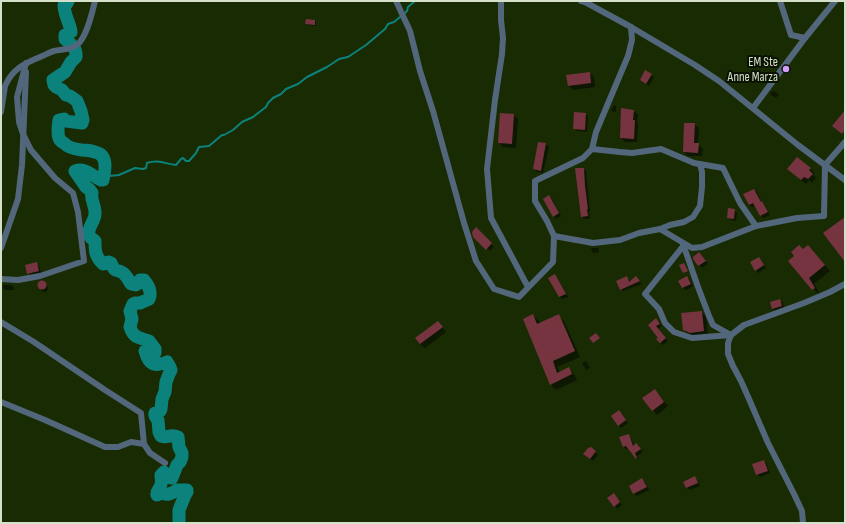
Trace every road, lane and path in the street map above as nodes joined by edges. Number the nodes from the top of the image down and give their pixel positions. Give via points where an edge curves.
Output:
1 (95, 1) edge
2 (396, 1) edge
3 (501, 1) edge
4 (581, 1) edge
5 (780, 1) edge
6 (835, 1) edge
7 (631, 27) junction
8 (805, 38) junction
9 (26, 63) junction
10 (1, 77) edge
11 (7, 82) junction
12 (2, 98) edge
13 (753, 108) junction
14 (1, 112) edge
15 (24, 134) junction
16 (845, 142) edge
17 (592, 149) junction
18 (700, 164) junction
19 (825, 164) junction
20 (845, 180) edge
21 (756, 226) junction
22 (660, 229) junction
23 (554, 236) junction
24 (683, 244) junction
25 (1, 248) edge
26 (1, 279) edge
27 (845, 284) edge
28 (528, 287) junction
29 (1, 322) edge
30 (730, 335) junction
31 (1, 402) edge
32 (144, 444) junction
33 (165, 463) dead end
34 (803, 523) edge

1 - 9 street via 85,33 78,44
2 - 28 street via 410,31 476,261 494,289 519,297
3 - 28 street via 502,54 487,169 491,218
4 - 7 street
5 - 8 street via 791,35
6 - 8 street
7 - 13 street via 695,65
7 - 17 street via 632,40 628,56 596,132
8 - 13 street
9 - 11 street via 17,69
9 - 15 street
10 - 11 street
11 - 12 street
12 - 14 street
13 - 19 street
15 - 25 street via 18,199
15 - 26 street via 32,150 55,178 73,193 84,261 40,276 18,280
16 - 19 street
17 - 18 street via 632,153 661,149
17 - 23 street via 583,158 535,180 535,201
18 - 21 street via 722,168 740,203
18 - 22 street via 700,206 693,217
19 - 20 street
19 - 21 street via 824,216
21 - 24 street via 702,247 692,248
22 - 23 street via 620,240 593,243
22 - 24 street
23 - 28 street via 552,262
24 - 30 street via 713,325
24 - 30 street via 645,294 659,309 665,323 674,332 692,338
27 - 30 street via 744,326
29 - 32 street via 141,413
30 - 34 street via 728,354 768,444 802,511
31 - 32 street via 105,447 118,447 131,442
32 - 33 street via 150,453

